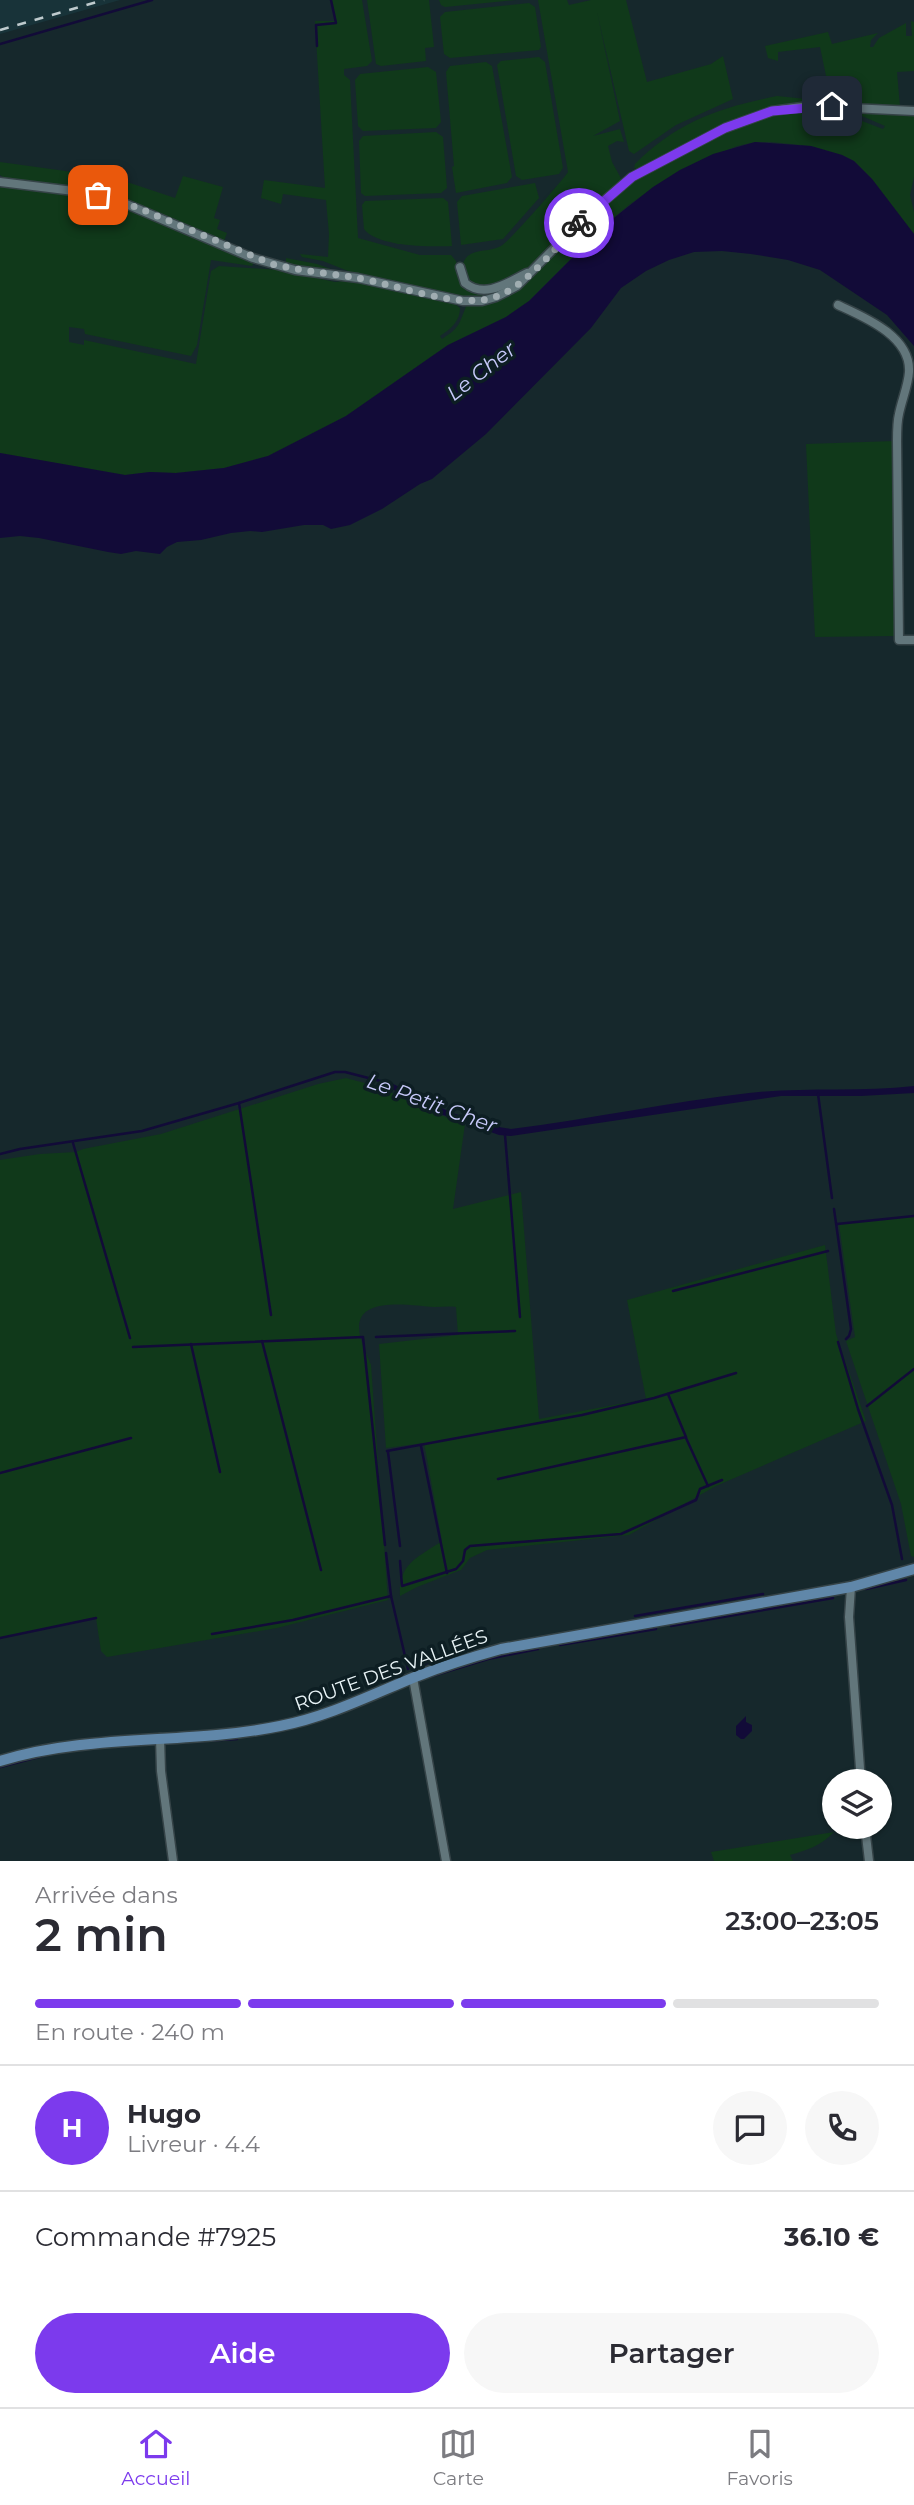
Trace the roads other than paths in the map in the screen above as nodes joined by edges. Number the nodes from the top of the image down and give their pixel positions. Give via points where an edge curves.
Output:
1 (914, 111) edge
2 (0, 182) edge
3 (460, 267) dead end
4 (494, 293) junction
5 (838, 305) dead end
6 (914, 640) edge
7 (914, 1569) edge
8 (851, 1587) junction
9 (413, 1678) junction
10 (160, 1738) junction
11 (0, 1760) edge
12 (860, 1769) edge
13 (866, 1839) edge
14 (173, 1861) edge
15 (446, 1861) edge
16 (869, 1861) edge

1 - 4 street via 808,106 772,111 725,128 632,177 533,270
2 - 4 street via 82,191 119,201 253,258 295,270 358,278 463,301
3 - 4 street via 468,286
5 - 6 street via 893,338 909,365 897,440 899,640
7 - 8 main road, ROUTE DES VALLÉES
8 - 9 main road, ROUTE DES VALLÉES via 501,1649
8 - 12 street via 849,1618
9 - 10 main road, ROUTE DES VALLÉES via 282,1726
9 - 15 street
10 - 11 main road, ROUTE DES VALLÉES via 54,1748
10 - 14 street
13 - 16 street

